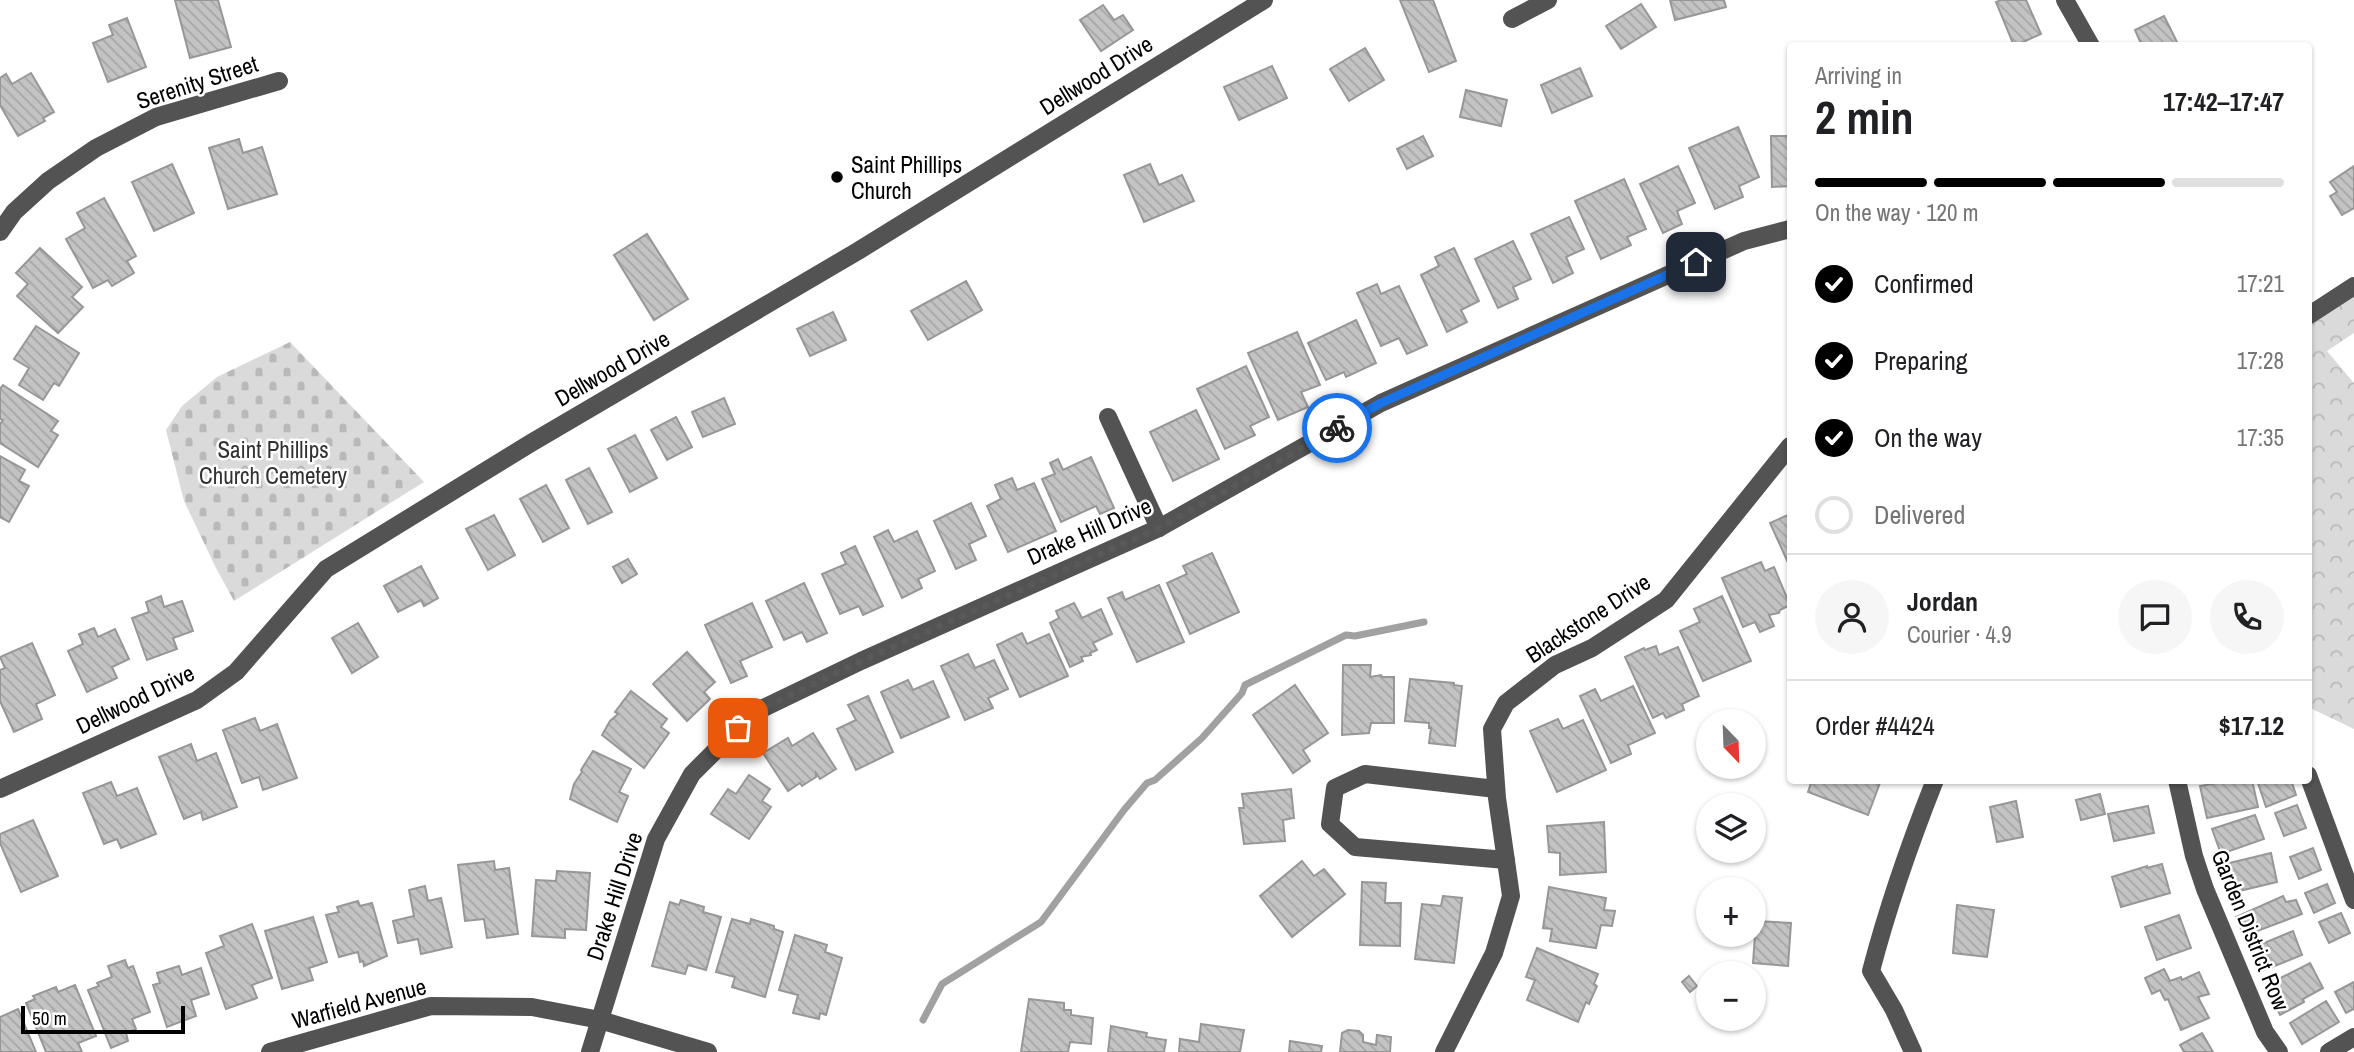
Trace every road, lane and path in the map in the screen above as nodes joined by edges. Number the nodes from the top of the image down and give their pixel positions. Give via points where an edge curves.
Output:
1 (1264, 0) edge
2 (1548, 0) edge
3 (2065, 0) edge
4 (1512, 19) dead end
5 (2089, 42) edge
6 (279, 81) dead end
7 (1787, 230) edge
8 (0, 232) edge
9 (2354, 286) edge
10 (2312, 313) edge
11 (1108, 417) dead end
12 (1787, 450) edge
13 (1159, 528) junction
14 (1934, 784) edge
15 (2178, 784) edge
16 (2311, 784) edge
17 (0, 789) edge
18 (1496, 789) junction
19 (1506, 860) junction
20 (2354, 900) edge
21 (600, 1020) junction
22 (2354, 1037) edge
23 (270, 1052) edge
24 (590, 1052) edge
25 (708, 1052) edge
26 (1444, 1052) edge
27 (1913, 1052) edge
28 (2279, 1052) edge
29 (2329, 1052) edge

1 - 17 street, Dellwood Drive via 846,258 326,569 236,672 197,700
2 - 4 street
3 - 5 street
6 - 8 street, Serenity Street via 156,117 96,148 48,181 14,212
7 - 13 street, Drake Hill Drive via 1744,241 1381,403
9 - 10 street
11 - 13 street
12 - 18 street, Blackstone Drive via 1666,600 1592,648 1555,665 1506,704 1492,729
13 - 21 street, Drake Hill Drive via 754,713 692,774 656,839
14 - 27 street via 1871,971
15 - 28 street, Garden District Row via 2204,889 2265,1032
16 - 20 street
18 - 19 street, Blackstone Drive
18 - 19 street via 1364,774 1335,788 1330,824 1355,847
19 - 26 street, Blackstone Drive via 1511,896 1494,953
21 - 23 street, Warfield Avenue via 532,1007 431,1006
21 - 24 street, Drake Hill Drive
21 - 25 street, Warfield Avenue
22 - 29 street

